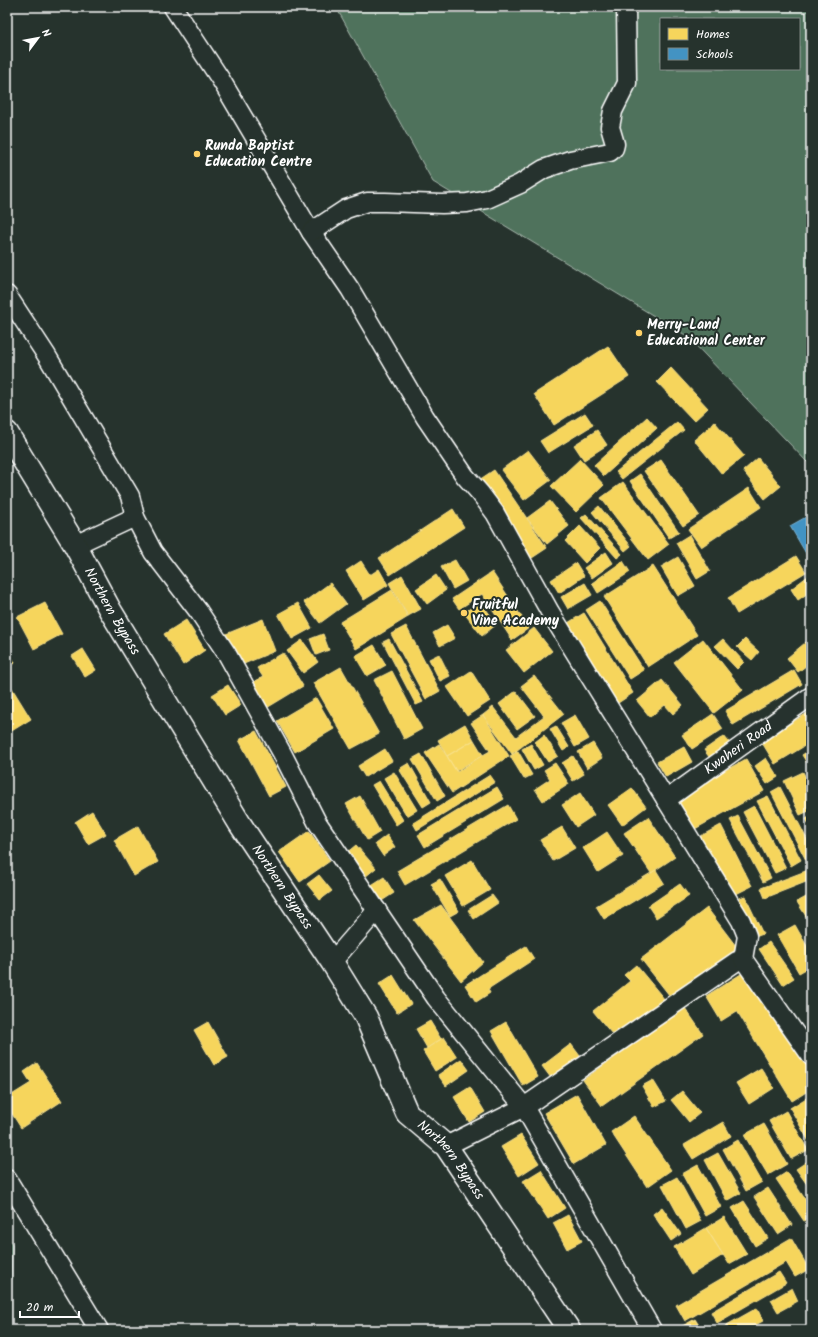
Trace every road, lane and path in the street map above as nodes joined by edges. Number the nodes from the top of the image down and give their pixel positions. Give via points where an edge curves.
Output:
1 (172, 7) edge
2 (626, 7) edge
3 (311, 232) junction
4 (7, 295) edge
5 (7, 433) edge
6 (135, 517) junction
7 (75, 545) junction
8 (811, 696) edge
9 (666, 800) junction
10 (377, 910) junction
11 (743, 958) junction
12 (332, 962) junction
13 (811, 1056) edge
14 (524, 1107) junction
15 (446, 1146) junction
16 (7, 1179) edge
17 (99, 1330) edge
18 (569, 1330) edge
19 (652, 1330) edge

1 - 3 street via 221,80
2 - 3 street via 627,83 613,111 610,126 615,144 610,152 570,160 544,169 520,184 487,198 467,203 367,202 346,209
3 - 9 street via 350,289 425,417 465,476 495,513 550,612
4 - 6 street via 47,356 130,496
5 - 7 main road, Northern Bypass
6 - 7 street
6 - 10 street via 153,552 227,654 317,822
7 - 12 main road, Northern Bypass via 110,610 240,824
8 - 9 street, Kwaheri Road
9 - 11 street via 741,921 747,936
10 - 12 street
10 - 14 street via 436,998
11 - 13 street
11 - 14 street
12 - 15 main road, Northern Bypass via 366,1017 408,1113
14 - 15 street
14 - 19 street
15 - 18 main road, Northern Bypass
16 - 17 street

